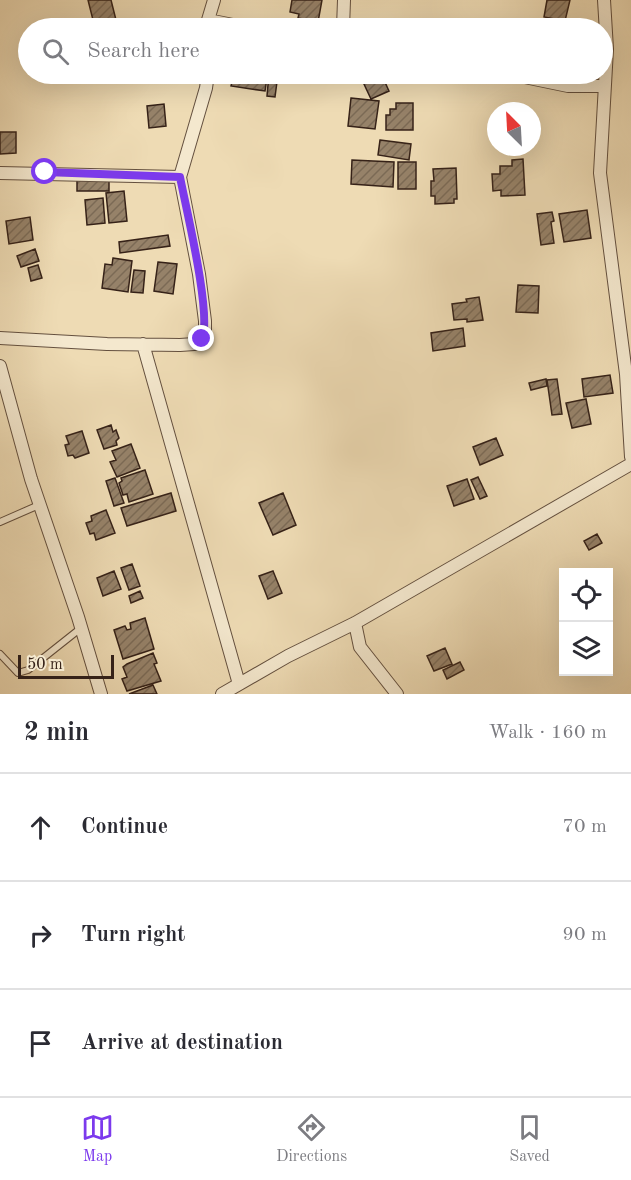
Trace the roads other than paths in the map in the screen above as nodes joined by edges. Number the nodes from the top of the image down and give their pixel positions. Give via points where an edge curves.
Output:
1 (214, 0) edge
2 (344, 0) edge
3 (604, 0) edge
4 (210, 18) edge
5 (344, 18) edge
6 (605, 18) edge
7 (207, 84) edge
8 (558, 84) edge
9 (604, 86) joint
10 (0, 173) edge
11 (180, 177) junction
12 (0, 338) edge
13 (143, 344) junction
14 (0, 366) edge
15 (631, 456) edge
16 (631, 464) edge
17 (39, 505) junction
18 (0, 522) edge
19 (356, 623) junction
20 (81, 628) junction
21 (0, 654) edge
22 (239, 684) junction
23 (101, 694) edge
24 (222, 694) edge
25 (397, 694) edge

1 - 4 street
2 - 5 street
3 - 6 street
7 - 11 street
8 - 9 street
9 - 15 street via 600,172 626,374
10 - 11 street
11 - 13 street via 199,274 205,331 194,344
12 - 13 street
13 - 22 street
14 - 17 street
16 - 19 street
17 - 18 lane
17 - 20 street
19 - 22 street
19 - 25 street via 360,647
20 - 21 lane via 28,670 18,673
20 - 23 street
22 - 24 street

